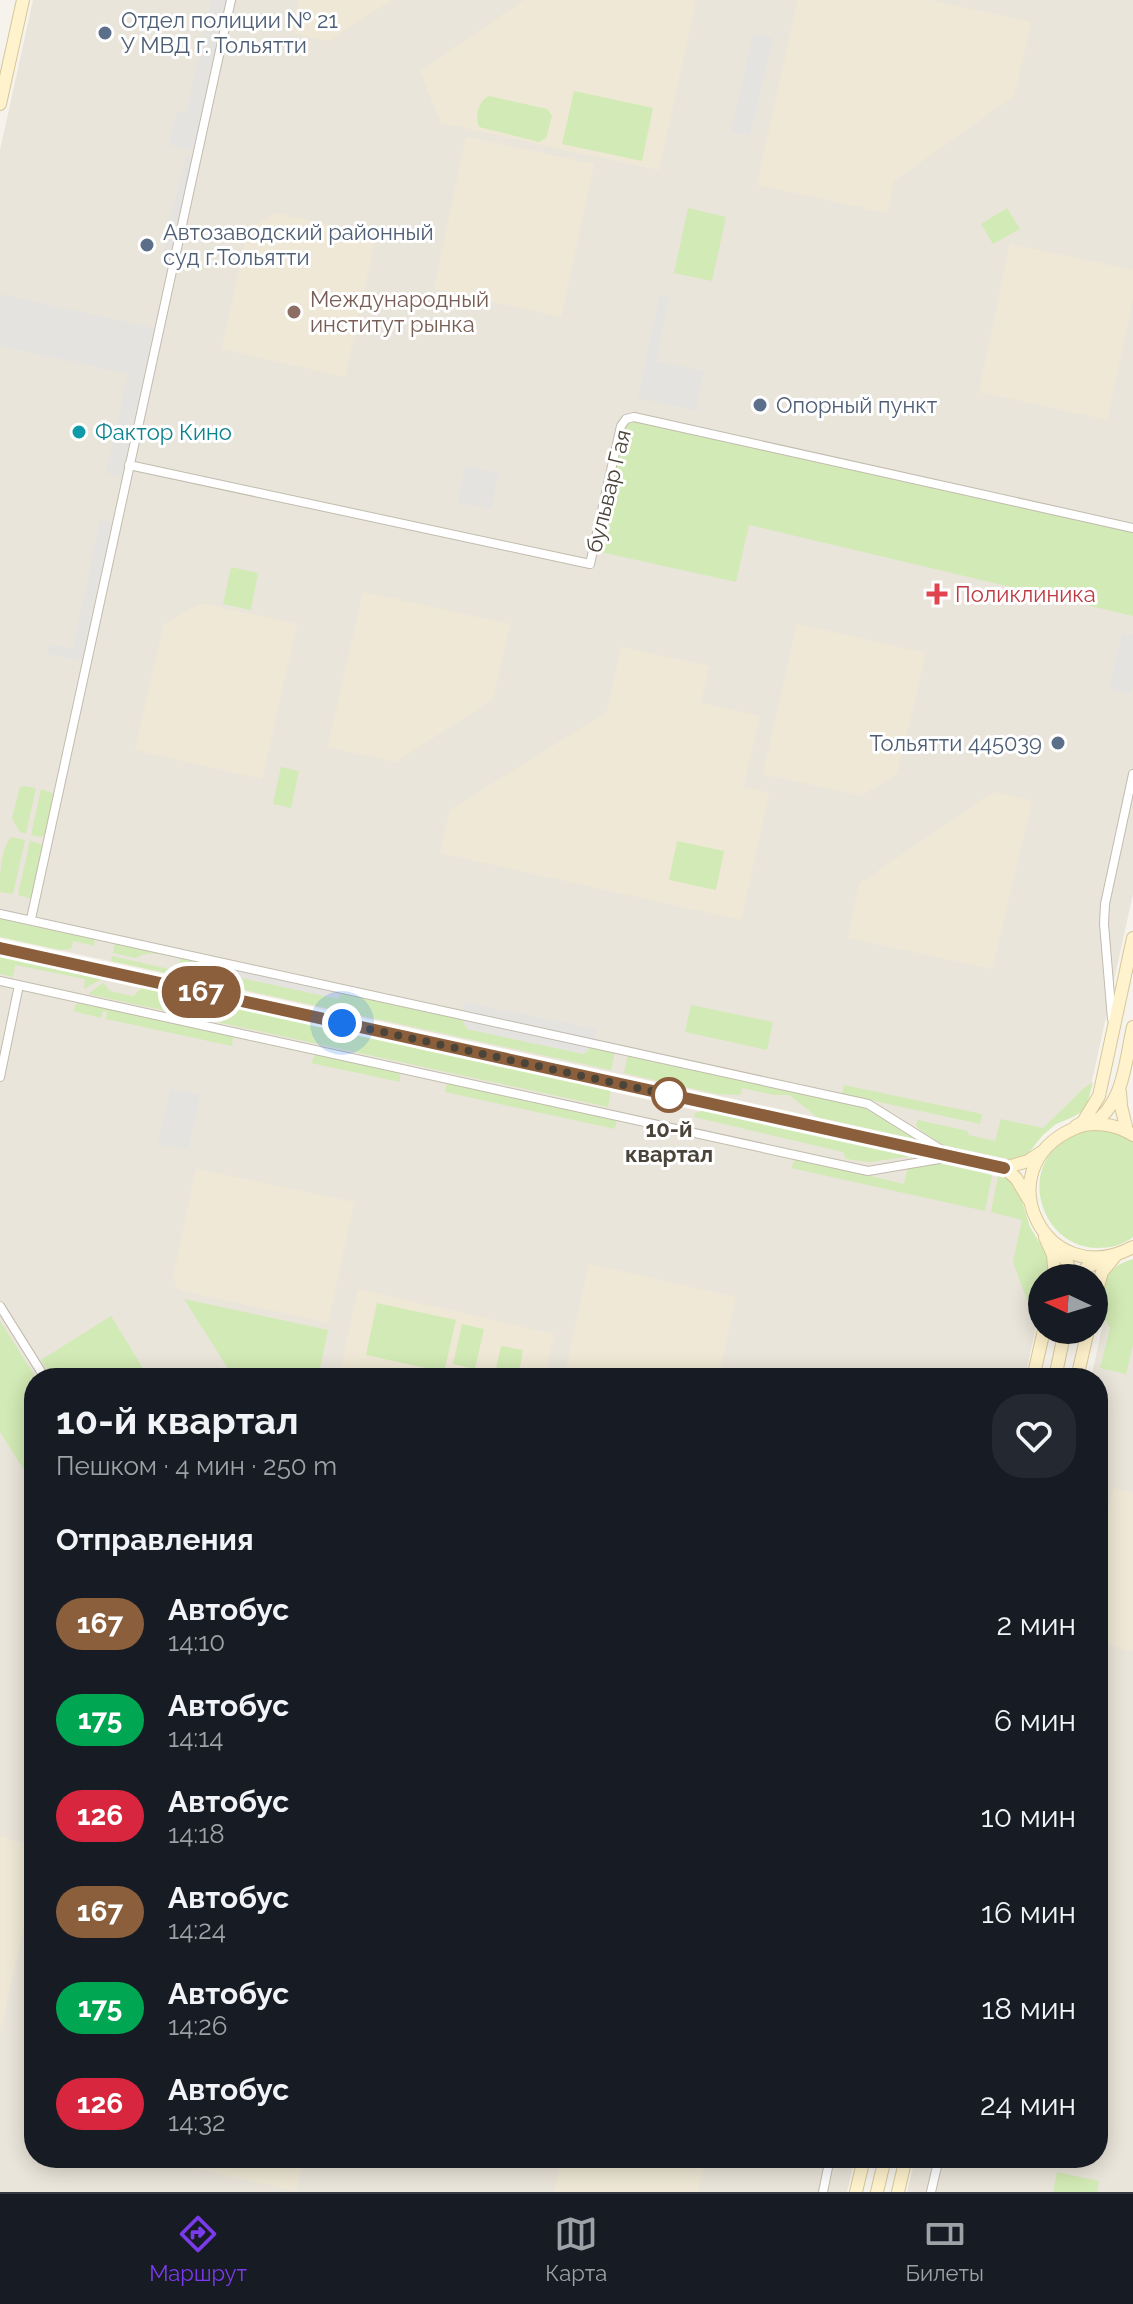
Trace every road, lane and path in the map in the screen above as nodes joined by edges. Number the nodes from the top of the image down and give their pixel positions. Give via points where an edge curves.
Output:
1 (23, 0) edge
2 (231, 0) edge
3 (0, 104) edge
4 (129, 465) junction
5 (1133, 528) edge
6 (1133, 774) edge
7 (0, 914) edge
8 (31, 919) junction
9 (1133, 938) edge
10 (0, 948) edge
11 (0, 981) edge
12 (19, 985) junction
13 (1133, 1027) edge
14 (1113, 1032) junction
15 (0, 1077) edge
16 (1120, 1086) junction
17 (1092, 1124) junction
18 (1130, 1133) edge
19 (1059, 1136) junction
20 (1043, 1151) junction
21 (952, 1157) junction
22 (1004, 1168) junction
23 (1032, 1208) junction
24 (1042, 1230) junction
25 (1055, 1243) junction
26 (1133, 1247) edge
27 (1111, 1256) junction
28 (1054, 1264) edge
29 (1067, 1264) edge
30 (1091, 1264) edge
31 (1106, 1264) edge
32 (0, 1306) edge
33 (1041, 1344) edge
34 (1062, 1344) edge
35 (1085, 1344) edge
36 (39, 1368) edge
37 (1035, 1368) edge
38 (1057, 1368) edge
39 (1079, 1368) edge
40 (828, 2168) edge
41 (862, 2168) edge
42 (883, 2168) edge
43 (904, 2168) edge
44 (937, 2168) edge
45 (823, 2192) edge
46 (856, 2192) edge
47 (877, 2192) edge
48 (898, 2192) edge
49 (931, 2192) edge

1 - 3 main road
2 - 4 street
4 - 5 street, бульвар Гая via 590,564 621,426 634,417
4 - 8 street
6 - 14 street via 1105,904
7 - 8 street
8 - 21 street via 868,1104
9 - 14 main road
10 - 21 main road
11 - 12 street
12 - 15 street
12 - 21 street via 868,1171
13 - 16 main road
14 - 19 main road via 1093,1109
16 - 17 main road via 1109,1111
16 - 18 main road
17 - 18 main road
17 - 19 main road
19 - 20 main road
20 - 22 main road
20 - 23 main road via 1032,1173
21 - 22 main road
22 - 23 main road via 1024,1189
23 - 24 main road
24 - 25 main road
24 - 28 main road
25 - 27 main road via 1091,1258
25 - 29 main road
26 - 27 main road
27 - 30 main road
27 - 31 main road
32 - 36 street
33 - 37 main road
34 - 38 main road
35 - 39 main road
40 - 45 street
41 - 46 main road
42 - 47 main road
43 - 48 main road
44 - 49 street

